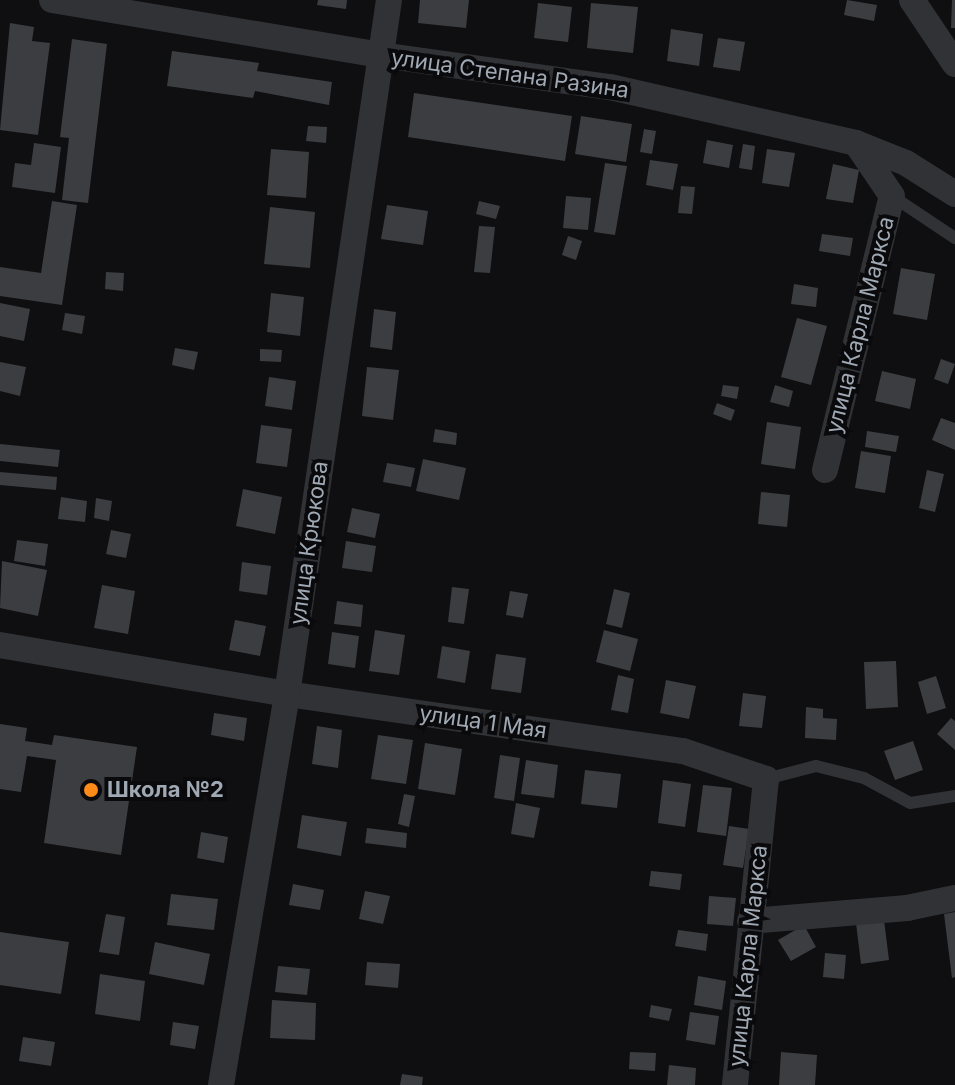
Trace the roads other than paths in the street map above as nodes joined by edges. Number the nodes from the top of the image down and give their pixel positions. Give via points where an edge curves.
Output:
1 (52, 0) edge
2 (389, 0) edge
3 (912, 0) edge
4 (381, 55) junction
5 (955, 64) edge
6 (856, 143) junction
7 (955, 194) edge
8 (892, 196) junction
9 (955, 238) edge
10 (825, 470) dead end
11 (0, 645) edge
12 (287, 694) junction
13 (766, 779) junction
14 (955, 796) edge
15 (955, 898) edge
16 (750, 921) junction
17 (221, 1085) edge
18 (735, 1085) edge

1 - 4 street, улица Степана Разина
2 - 4 street, улица Крюкова
3 - 5 street
4 - 6 street, улица Степана Разина via 610,87
4 - 12 street, улица Крюкова
6 - 7 street, улица Степана Разина via 906,163
6 - 8 street, улица Карла Маркса
8 - 9 lane
8 - 10 street, улица Карла Маркса
11 - 12 street, улица 1 Мая
12 - 13 street, улица 1 Мая via 683,751
12 - 17 street, улица Крюкова
13 - 14 lane via 816,766 864,778 910,803
13 - 16 street, улица Карла Маркса
15 - 16 street via 907,908
16 - 18 street, улица Карла Маркса

